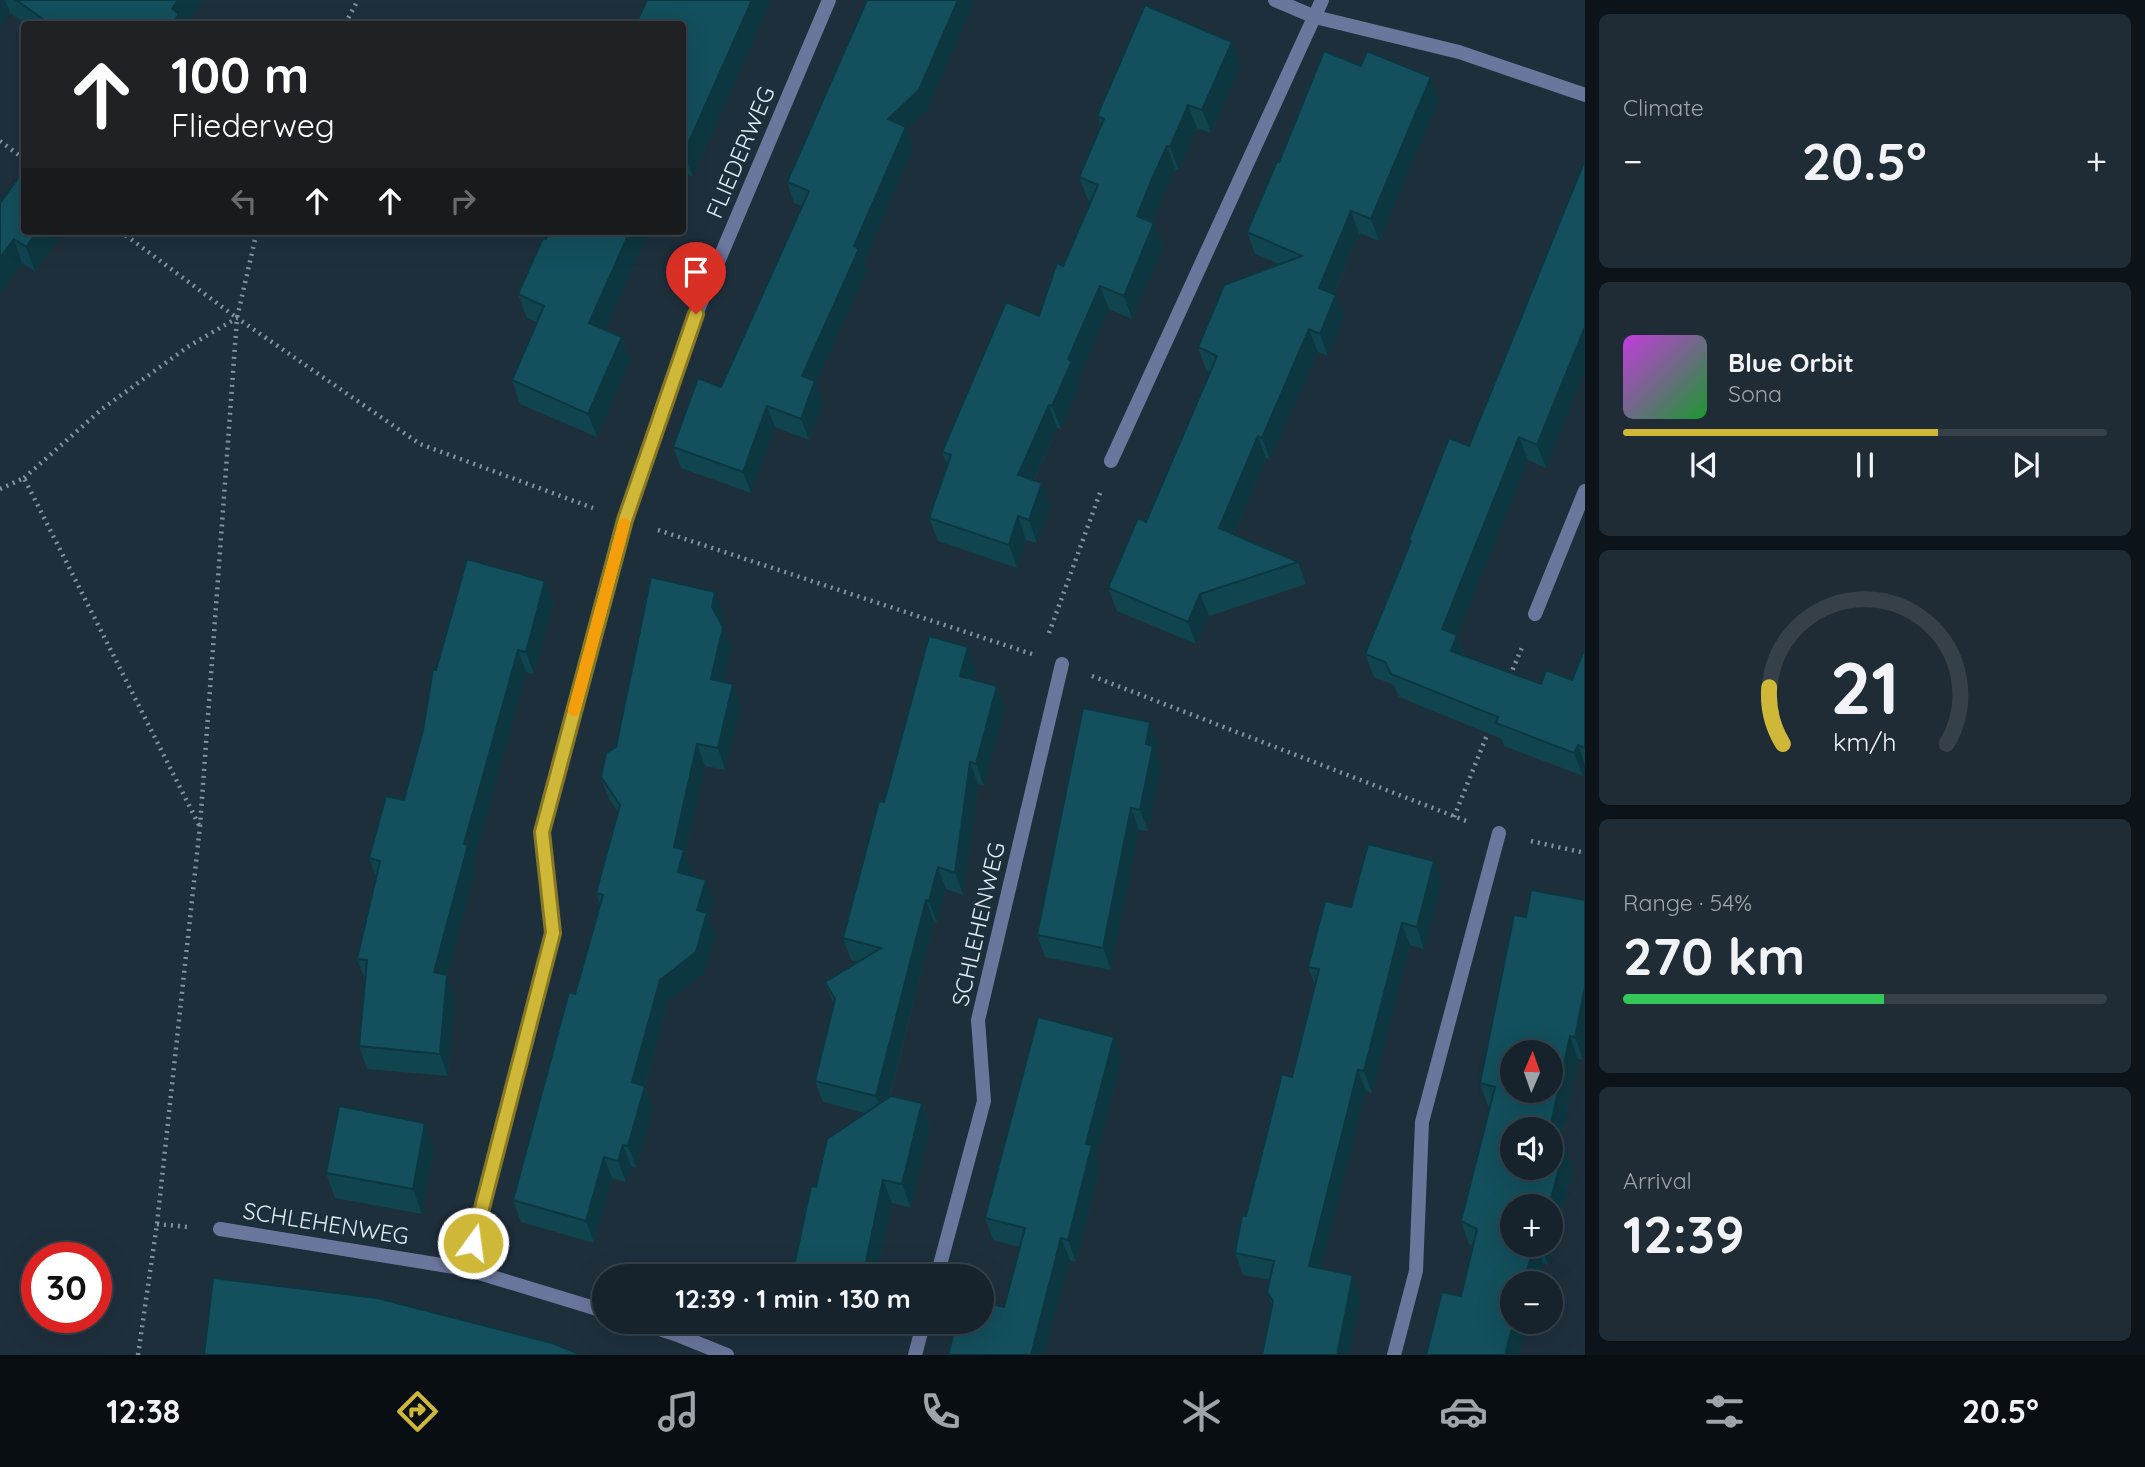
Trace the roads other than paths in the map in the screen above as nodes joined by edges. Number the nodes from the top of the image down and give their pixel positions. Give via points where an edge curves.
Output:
1 (829, 0) edge
2 (1275, 0) edge
3 (1322, 0) edge
4 (1315, 17) junction
5 (1585, 95) edge
6 (1111, 461) road end
7 (1585, 491) edge
8 (1535, 614) road end
9 (1062, 664) road end
10 (1499, 834) road end
11 (220, 1229) dead end
12 (940, 1264) edge
13 (466, 1269) junction
14 (592, 1307) edge
15 (676, 1334) edge
16 (921, 1334) edge
17 (727, 1355) edge
18 (915, 1355) edge
19 (1394, 1355) edge

1 - 13 street, FLIEDERWEG via 696,314 625,520 542,832 553,933
2 - 4 street
3 - 4 street
4 - 5 street via 1459,52
4 - 6 street
7 - 8 street
9 - 12 street, SCHLEHENWEG via 978,1020 984,1101
10 - 19 street via 1422,1122 1416,1271
11 - 13 street, SCHLEHENWEG
13 - 14 street, SCHLEHENWEG
15 - 17 street
16 - 18 street

